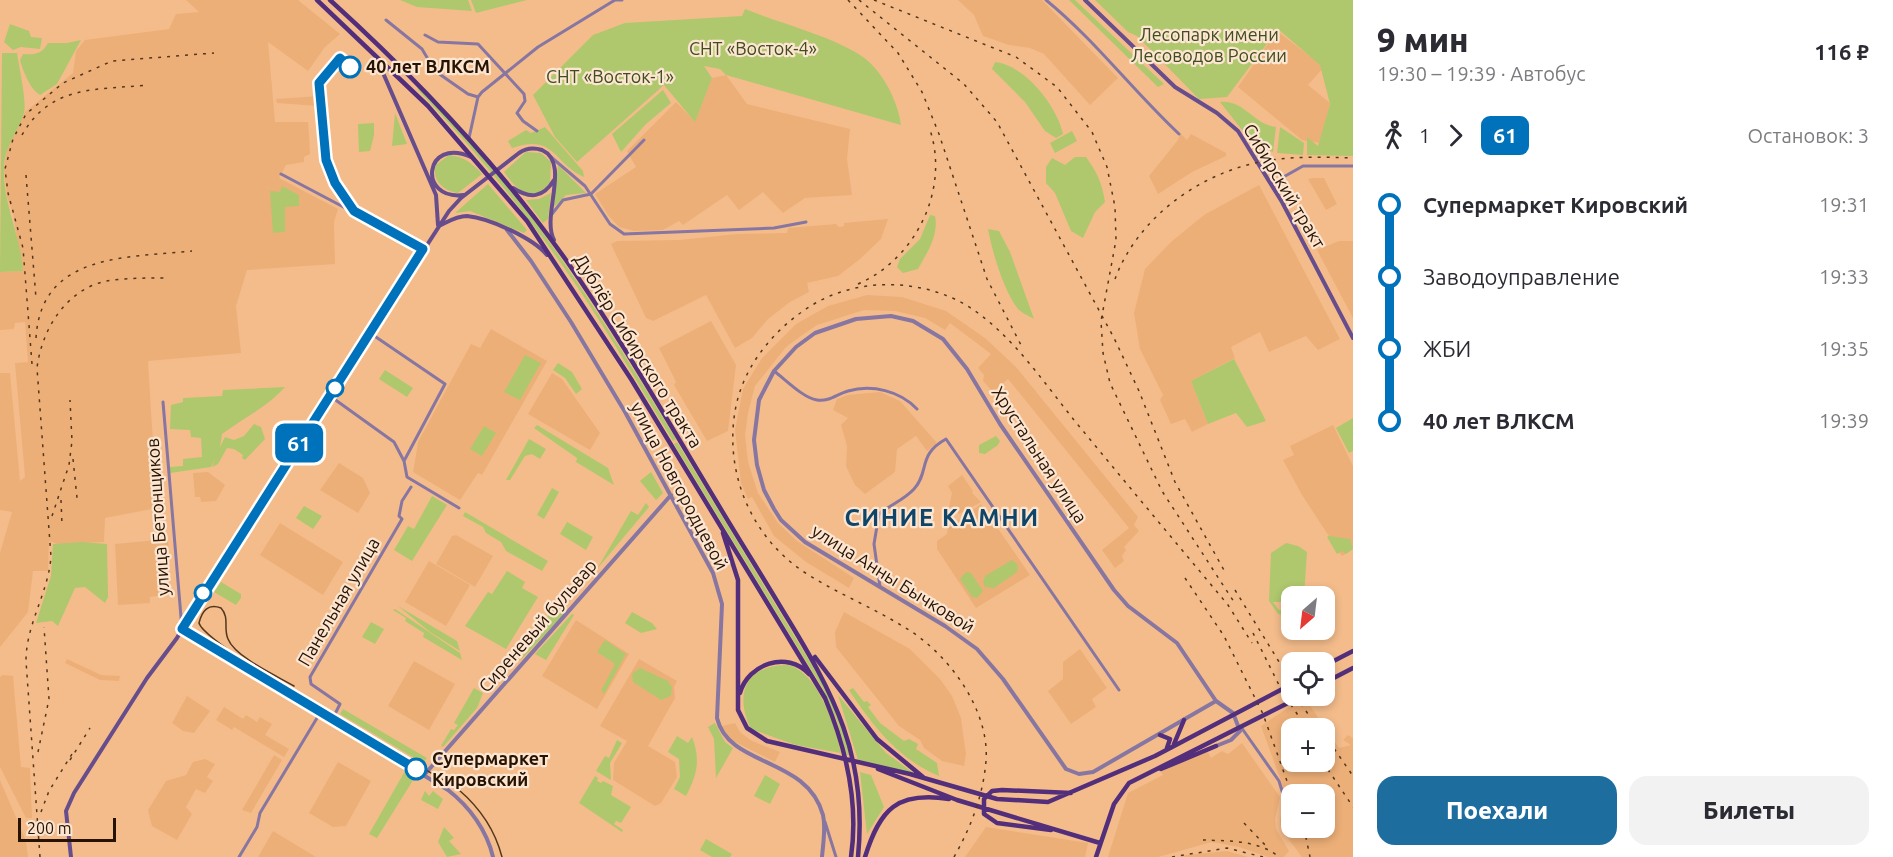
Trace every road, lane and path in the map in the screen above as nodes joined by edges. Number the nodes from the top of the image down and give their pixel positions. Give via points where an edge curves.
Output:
1 (317, 0) edge
2 (330, 0) edge
3 (622, 0) edge
4 (1046, 0) edge
5 (1085, 0) edge
6 (386, 20) dead end
7 (425, 35) dead end
8 (372, 51) junction
9 (504, 74) junction
10 (319, 83) dead end
11 (478, 98) junction
12 (537, 131) dead end
13 (1179, 134) dead end
14 (469, 138) junction
15 (644, 140) dead end
16 (551, 157) junction
17 (475, 159) junction
18 (1353, 166) edge
19 (281, 174) dead end
20 (500, 176) junction
21 (555, 177) junction
22 (1271, 184) junction
23 (467, 194) junction
24 (591, 194) junction
25 (354, 211) junction
26 (551, 218) junction
27 (806, 222) dead end
28 (437, 227) junction
29 (507, 230) junction
30 (526, 237) junction
31 (520, 245) junction
32 (423, 249) junction
33 (565, 259) junction
34 (566, 279) junction
35 (370, 333) junction
36 (1353, 338) edge
37 (774, 371) junction
38 (330, 396) junction
39 (163, 402) dead end
40 (917, 410) dead end
41 (404, 461) junction
42 (411, 487) dead end
43 (671, 495) junction
44 (459, 508) dead end
45 (711, 509) junction
46 (880, 587) junction
47 (182, 629) junction
48 (798, 635) junction
49 (1353, 651) edge
50 (1335, 660) edge
51 (1351, 669) edge
52 (1353, 675) edge
53 (1335, 677) edge
54 (1119, 690) dead end
55 (1281, 690) edge
56 (1216, 701) junction
57 (738, 705) junction
58 (1282, 706) edge
59 (320, 713) junction
60 (832, 715) junction
61 (332, 720) junction
62 (1184, 720) junction
63 (1240, 728) junction
64 (1160, 735) junction
65 (1174, 744) junction
66 (1216, 746) joint
67 (1166, 749) junction
68 (871, 767) junction
69 (425, 774) junction
70 (927, 780) junction
71 (1281, 788) edge
72 (1122, 790) junction
73 (1072, 793) junction
74 (957, 800) junction
75 (824, 817) junction
76 (1057, 830) junction
77 (823, 841) junction
78 (832, 841) junction
79 (1100, 843) junction
80 (71, 857) edge
81 (239, 857) edge
82 (493, 857) edge
83 (822, 857) edge
84 (836, 857) edge
85 (851, 857) edge
86 (858, 857) edge
87 (865, 857) edge
88 (1096, 857) edge

1 - 8 main road, Дублёр Сибирского тракта
2 - 14 main road, Дублёр Сибирского тракта via 393,58
3 - 9 street via 615,0 538,47
4 - 13 street
5 - 22 main road, Сибирский тракт via 1175,87 1232,125
6 - 11 street via 422,49 435,71
7 - 9 street via 438,42 478,44
8 - 17 main road, Дублёр Сибирского тракта
8 - 28 main road via 436,195
9 - 11 street
9 - 12 street via 526,98 517,113
10 - 25 street via 326,160 335,183
11 - 14 street
14 - 20 main road, Дублёр Сибирского тракта
15 - 24 street
16 - 21 main road
16 - 23 main road via 540,150 523,150
16 - 24 street
17 - 23 main road via 448,153 432,166 432,177 442,193
17 - 34 main road, Дублёр Сибирского тракта via 526,221
18 - 22 street via 1303,166
19 - 25 street
20 - 21 main road via 515,190 533,196 546,191
20 - 33 main road, Дублёр Сибирского тракта
21 - 26 main road
22 - 36 main road, Сибирский тракт
23 - 28 main road
24 - 26 street via 563,200
24 - 27 street via 612,227 630,235 774,228
25 - 32 street
26 - 33 main road via 552,236
28 - 29 main road via 467,216
28 - 32 main road
29 - 30 main road
29 - 31 street, улица Новгородцевой
30 - 31 street
30 - 34 main road via 543,250
31 - 43 street, улица Новгородцевой via 571,322
32 - 35 main road
33 - 48 main road, Дублёр Сибирского тракта
34 - 45 main road, Дублёр Сибирского тракта
35 - 38 main road
35 - 41 street via 444,384
37 - 40 street via 814,400 828,400 848,391 882,389 905,399
37 - 46 street, улица Анны Бычковой via 764,387 755,421 757,465 764,490 781,520 805,542
37 - 56 street, Хрустальная улица via 815,333 856,319 898,317 936,334 964,363 1000,424 1114,590 1128,606 1177,643
38 - 41 street via 394,442
38 - 47 main road
39 - 47 street, улица Бетонщиков
41 - 44 street via 408,477
42 - 61 street, Панельная улица via 402,501 402,519 310,677 311,684 340,704
43 - 69 street, Сиреневый бульвар
43 - 75 street, улица Новгородцевой via 720,592 717,718 721,731 737,747 804,783 817,798
45 - 57 main road, Дублёр Сибирского тракта via 731,553 738,580
45 - 60 main road, Дублёр Сибирского тракта via 814,678
46 - 54 street via 874,544 879,514 915,488 926,456 946,439
46 - 64 street, улица Анны Бычковой via 945,626 982,654 1069,771 1089,773
47 - 59 street
47 - 80 main road via 69,802 66,811
48 - 70 main road, Дублёр Сибирского тракта via 870,731
48 - 86 main road, Дублёр Сибирского тракта via 836,702 852,750 858,784
49 - 50 main road
51 - 52 street
51 - 53 main road
55 - 65 main road, Дублёр Сибирского тракта
56 - 62 street, улица Анны Бычковой
56 - 63 street, Хрустальная улица via 1233,713
57 - 60 main road, Дублёр Сибирского тракта via 742,686 750,675 768,664 786,662 808,672
57 - 68 main road, Дублёр Сибирского тракта via 742,721 756,736
58 - 72 main road via 1134,779
59 - 61 street
59 - 81 street via 260,813 257,827
60 - 85 main road, Дублёр Сибирского тракта via 851,783
61 - 69 street
62 - 64 street, улица Анны Бычковой
62 - 65 main road
63 - 66 street via 1231,740
63 - 71 street, Хрустальная улица
64 - 67 main road via 1170,739
65 - 67 main road, Дублёр Сибирского тракта
66 - 72 main road via 1179,760
67 - 73 main road, Дублёр Сибирского тракта
68 - 70 main road, Дублёр Сибирского тракта
68 - 74 main road, Дублёр Сибирского тракта
69 - 82 street via 463,804 483,830
70 - 73 main road, Дублёр Сибирского тракта via 997,799 1032,802 1056,800
72 - 79 main road
73 - 76 main road via 1002,790 992,791 984,799 984,814 992,821
74 - 76 main road, Дублёр Сибирского тракта
74 - 87 main road via 924,796 898,803 879,822
75 - 77 street, улица Новгородцевой
75 - 78 street
76 - 79 main road, Дублёр Сибирского тракта
77 - 78 street
77 - 83 street, улица Новгородцевой
78 - 84 street
79 - 88 main road

